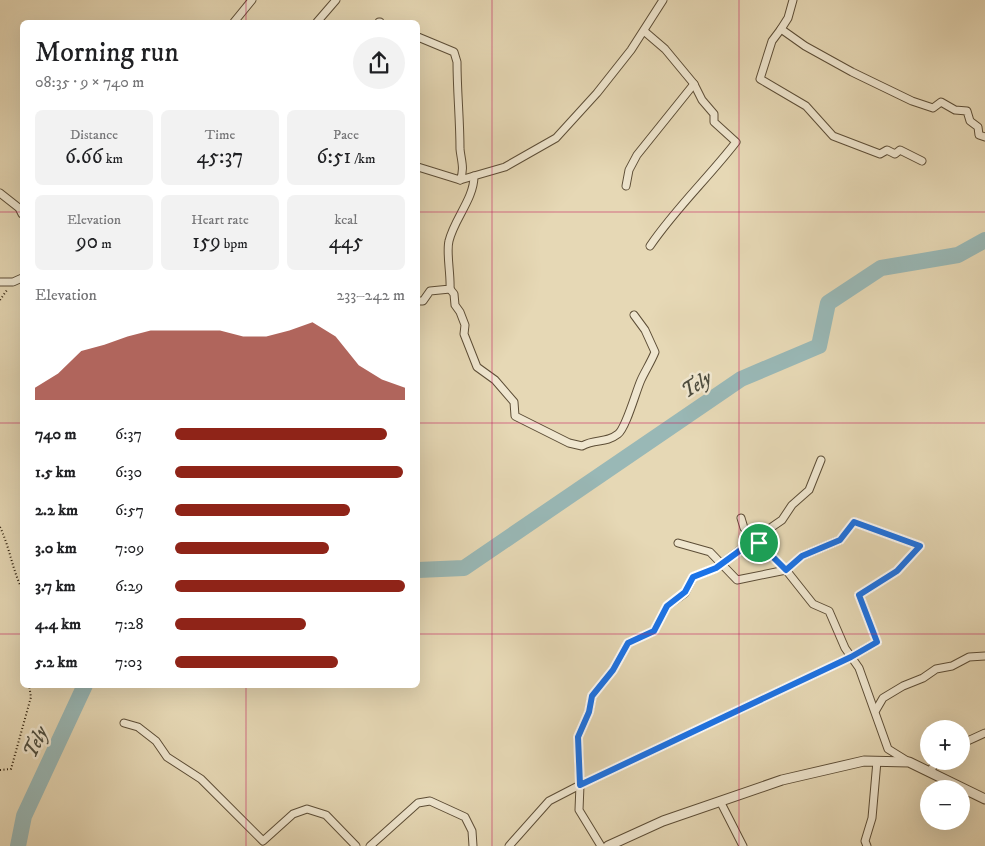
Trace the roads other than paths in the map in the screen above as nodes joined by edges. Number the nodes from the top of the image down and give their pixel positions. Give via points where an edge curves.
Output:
1 (252, 0) edge
2 (336, 0) edge
3 (663, 0) edge
4 (793, 0) edge
5 (236, 20) edge
6 (319, 20) edge
7 (781, 29) junction
8 (644, 30) junction
9 (420, 38) edge
10 (694, 84) junction
11 (985, 137) edge
12 (922, 161) dead end
13 (420, 168) edge
14 (474, 176) junction
15 (460, 180) junction
16 (626, 186) dead end
17 (0, 193) edge
18 (20, 210) edge
19 (650, 246) dead end
20 (20, 279) edge
21 (0, 282) edge
22 (450, 289) junction
23 (420, 301) edge
24 (634, 315) dead end
25 (821, 460) dead end
26 (741, 518) dead end
27 (678, 543) dead end
28 (759, 543) junction
29 (720, 563) junction
30 (786, 570) junction
31 (985, 656) edge
32 (851, 657) junction
33 (876, 710) junction
34 (124, 723) dead end
35 (985, 733) edge
36 (970, 740) edge
37 (877, 762) junction
38 (909, 762) junction
39 (930, 772) joint
40 (580, 785) junction
41 (985, 799) edge
42 (720, 801) junction
43 (356, 846) edge
44 (370, 846) edge
45 (473, 846) edge
46 (509, 846) edge
47 (601, 846) edge
48 (608, 846) edge
49 (743, 846) edge
50 (867, 846) edge

1 - 5 street
2 - 6 street
3 - 8 street
4 - 7 street
7 - 11 street via 805,46 912,101 932,108 941,102 955,110 966,111 970,121 978,127 978,135
7 - 12 street via 772,41 760,79 806,106 833,136 880,154 887,150 895,154 900,150
8 - 10 street
8 - 14 street via 596,93 556,138 505,167
9 - 15 street via 454,52 462,135 463,173
10 - 16 street via 637,155 629,170
10 - 19 street via 714,114 714,122 736,142
13 - 15 street
14 - 15 street
14 - 22 street via 474,187 454,224 448,244 452,274
17 - 18 street
20 - 21 street
22 - 23 street via 430,291
22 - 24 street via 477,367 495,380 514,402 515,416 569,443 582,446 620,433 655,352
25 - 28 street via 809,490 792,505 782,520 764,533
26 - 28 street via 744,528
27 - 29 street via 710,552
28 - 29 street
28 - 30 street
29 - 30 street via 737,580
29 - 40 street via 716,568 693,577 685,592 667,606 654,631 628,643 613,670 592,696 578,737
30 - 32 street via 813,604 829,611
30 - 32 street via 802,556 840,540 854,522 920,546 897,571 859,595 877,642
31 - 33 street via 969,657 952,666 936,669 883,698
32 - 33 street via 859,668
32 - 40 street
33 - 38 street via 888,748
34 - 43 street via 138,727 156,741 167,757 201,779 263,841 293,814 307,809 326,815
35 - 36 street
37 - 38 street
37 - 42 street via 864,761 782,780
37 - 50 street via 872,818 865,841
38 - 39 street
39 - 41 street
40 - 46 street via 549,801
40 - 47 street via 579,810
42 - 48 street via 664,820
42 - 49 street
44 - 45 street via 418,803 430,801 465,817 472,831

